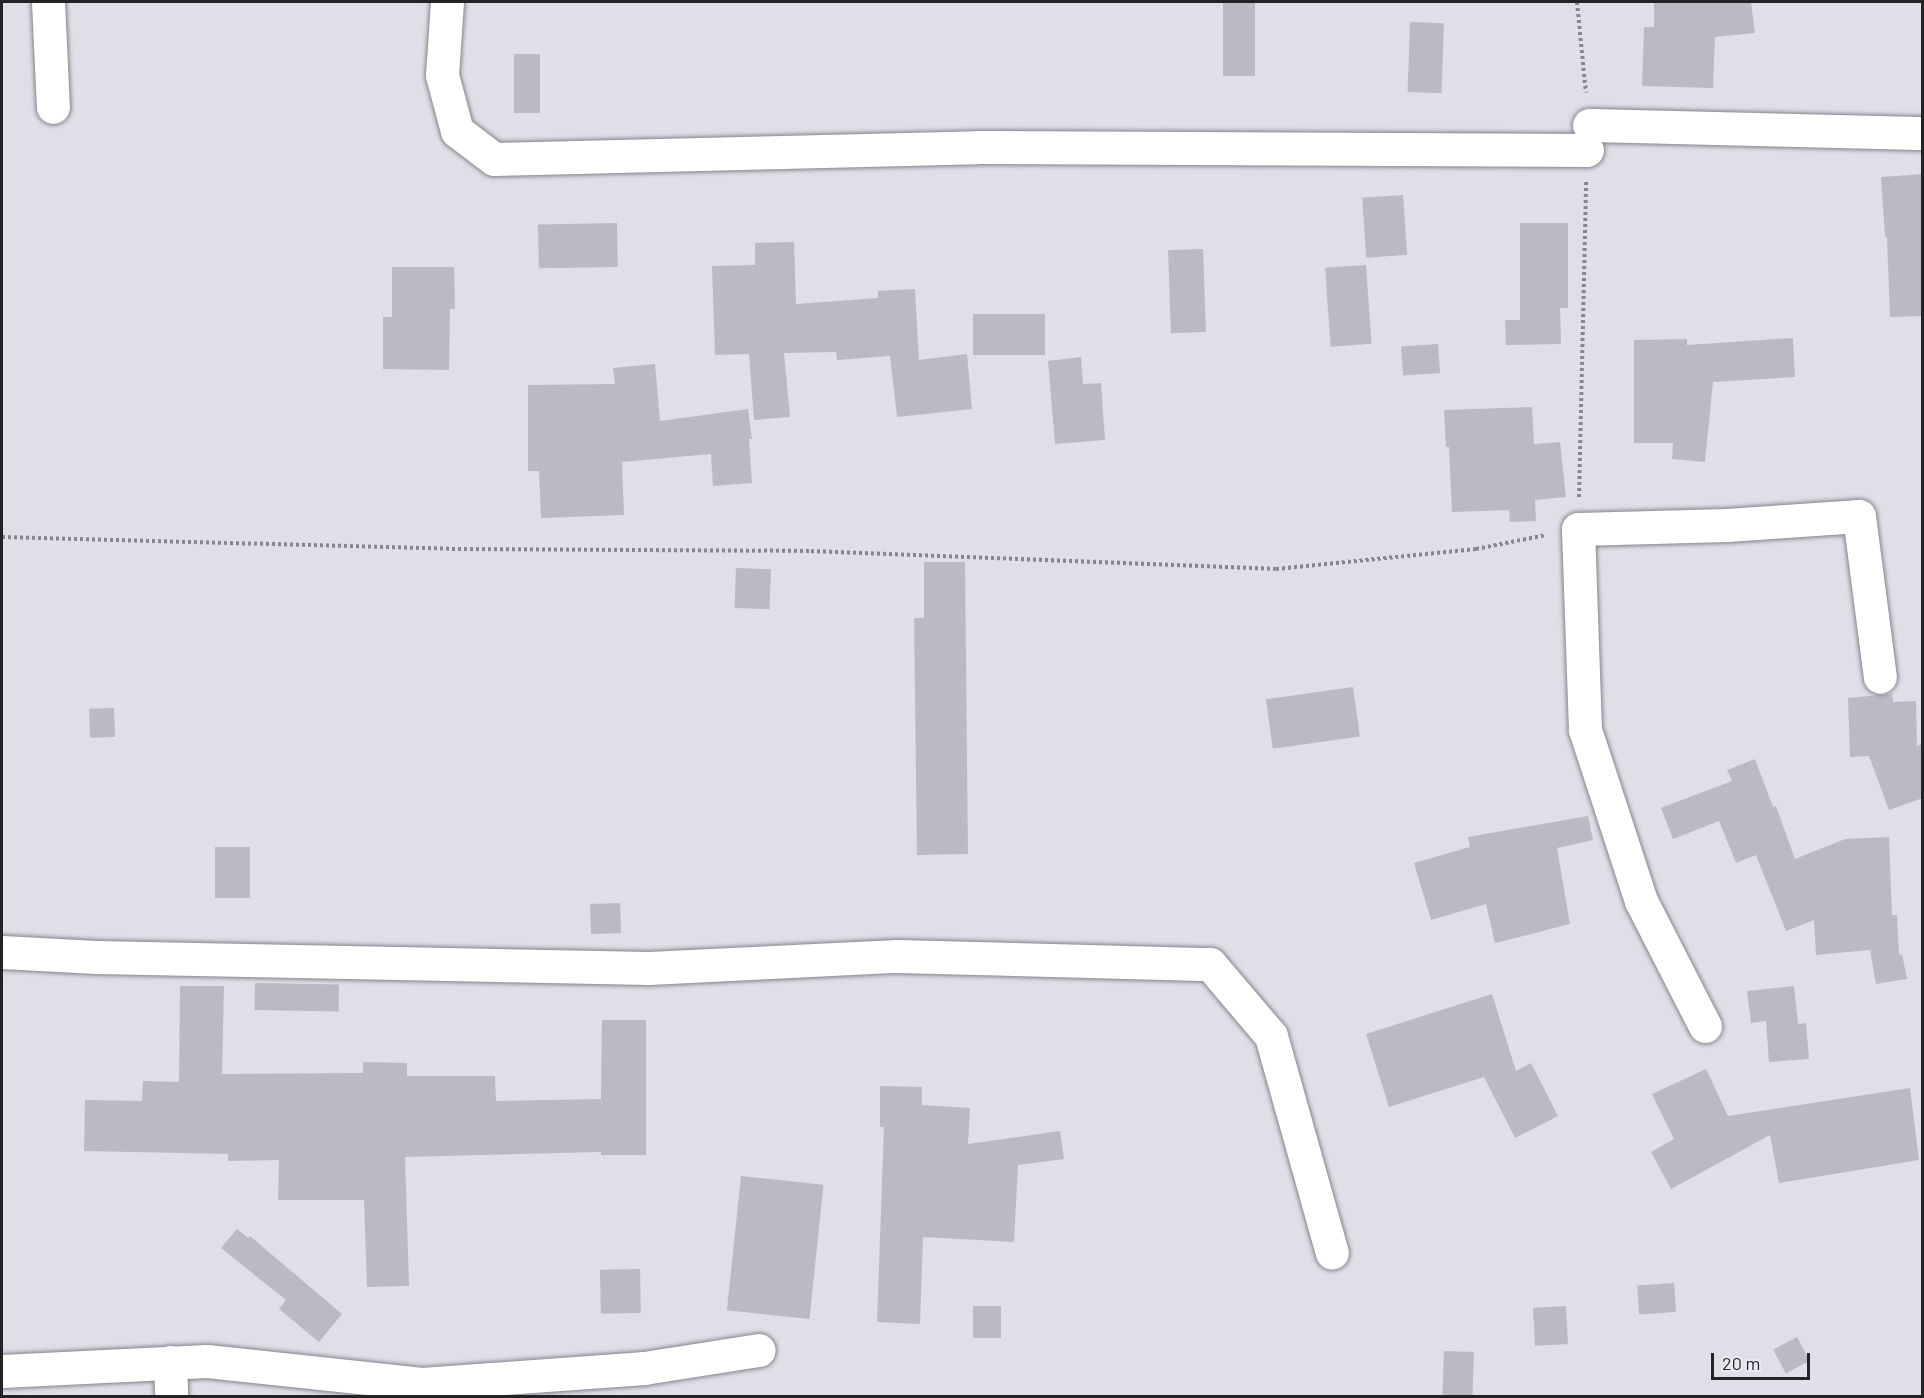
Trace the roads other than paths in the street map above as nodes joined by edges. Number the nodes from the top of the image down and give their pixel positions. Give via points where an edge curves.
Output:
1 (48, 2) edge
2 (447, 2) edge
3 (53, 107) dead end
4 (1923, 134) edge
5 (1880, 677) dead end
6 (2, 952) edge
7 (1705, 1026) dead end
8 (1332, 1253) dead end
9 (759, 1350) dead end
10 (170, 1362) junction
11 (2, 1371) edge
12 (571, 1385) edge
13 (171, 1396) edge

1 - 3 street
2 - 4 street via 442,75 457,130 494,159 978,147
5 - 7 street via 1859,516 1578,529 1585,730 1641,901
6 - 8 street via 650,968 897,956 1210,964 1271,1036
9 - 12 street via 644,1368
10 - 11 street
10 - 12 street via 207,1361 422,1384
10 - 13 street

